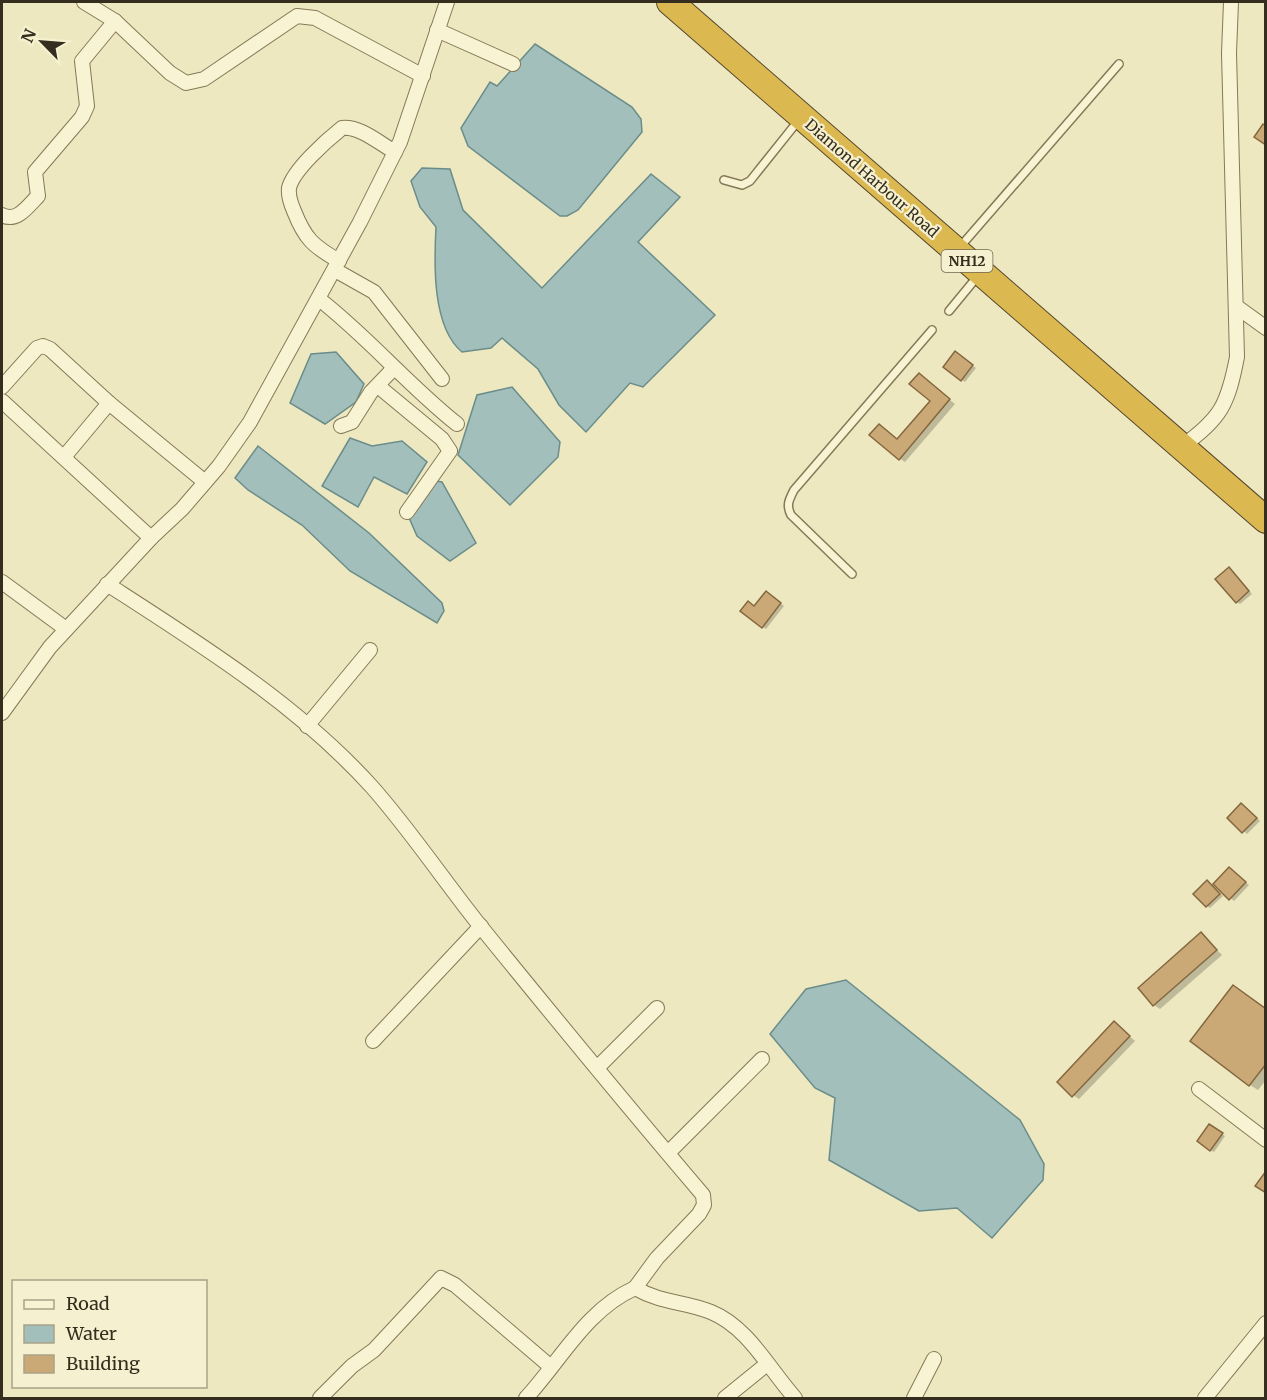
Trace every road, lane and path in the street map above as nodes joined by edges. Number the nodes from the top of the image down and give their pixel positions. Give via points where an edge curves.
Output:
1 (84, 2) edge
2 (447, 2) edge
3 (670, 2) edge
4 (1230, 2) edge
5 (115, 21) junction
6 (437, 30) junction
7 (513, 64) dead end
8 (1119, 64) dead end
9 (423, 75) junction
10 (802, 117) junction
11 (395, 152) junction
12 (724, 180) dead end
13 (2, 215) edge
14 (956, 251) junction
15 (337, 266) junction
16 (981, 273) junction
17 (319, 299) junction
18 (1237, 307) junction
19 (949, 311) dead end
20 (1266, 328) edge
21 (932, 330) dead end
22 (394, 368) junction
23 (442, 379) dead end
24 (378, 386) junction
25 (2, 387) edge
26 (2, 400) edge
27 (109, 403) junction
28 (457, 423) dead end
29 (341, 426) dead end
30 (1181, 447) junction
31 (64, 457) junction
32 (205, 482) junction
33 (406, 512) dead end
34 (1266, 520) edge
35 (151, 538) junction
36 (852, 574) dead end
37 (2, 582) edge
38 (107, 584) junction
39 (66, 628) junction
40 (370, 650) dead end
41 (4, 706) edge
42 (307, 726) junction
43 (481, 926) junction
44 (657, 1008) dead end
45 (373, 1041) dead end
46 (762, 1059) dead end
47 (597, 1068) junction
48 (1199, 1089) dead end
49 (1266, 1140) edge
50 (668, 1153) junction
51 (635, 1288) junction
52 (1266, 1323) edge
53 (1260, 1338) edge
54 (934, 1359) dead end
55 (767, 1364) junction
56 (550, 1367) junction
57 (327, 1396) edge
58 (526, 1398) edge
59 (725, 1398) edge
60 (795, 1398) edge
61 (914, 1398) edge
62 (1204, 1398) edge

1 - 5 street
2 - 6 street
3 - 10 highway, Diamond Harbour Road / NH12
4 - 18 street via 1231,183
5 - 9 street via 170,74 186,83 204,79 297,16 315,18
5 - 13 street via 82,61 87,106 35,172 38,196 16,217
6 - 7 street
6 - 9 street
8 - 14 lane
9 - 11 street
10 - 12 lane via 750,181 742,185
10 - 14 highway, Diamond Harbour Road / NH12
11 - 15 street
11 - 15 street via 360,132 342,128 294,177 290,201 304,235
14 - 16 highway, Diamond Harbour Road / NH12
15 - 17 street
15 - 23 street via 374,292
16 - 19 lane
16 - 30 highway, Diamond Harbour Road / NH12
17 - 22 street
17 - 32 street via 250,422
18 - 20 street
18 - 30 street via 1237,357 1223,408 1208,429
21 - 36 lane via 789,500 791,515
22 - 24 street
22 - 28 street
24 - 29 street via 352,422
24 - 33 street via 442,439 450,451
25 - 27 street via 43,346
26 - 31 street
27 - 31 street
27 - 32 street
30 - 34 highway, Diamond Harbour Road / NH12
31 - 35 street
32 - 35 street
35 - 38 street
37 - 39 street
38 - 39 street
38 - 42 street via 258,686
39 - 41 street
40 - 42 street
42 - 43 street via 372,787
43 - 45 street
43 - 47 street
44 - 47 street
46 - 50 street
47 - 50 street
48 - 49 street
50 - 51 street via 703,1195 704,1205
51 - 55 street via 657,1300 711,1312 732,1323
51 - 56 street via 601,1310
52 - 53 street
53 - 62 street
54 - 61 street
55 - 59 street
55 - 60 street
56 - 57 street via 455,1284 441,1278
56 - 58 street

